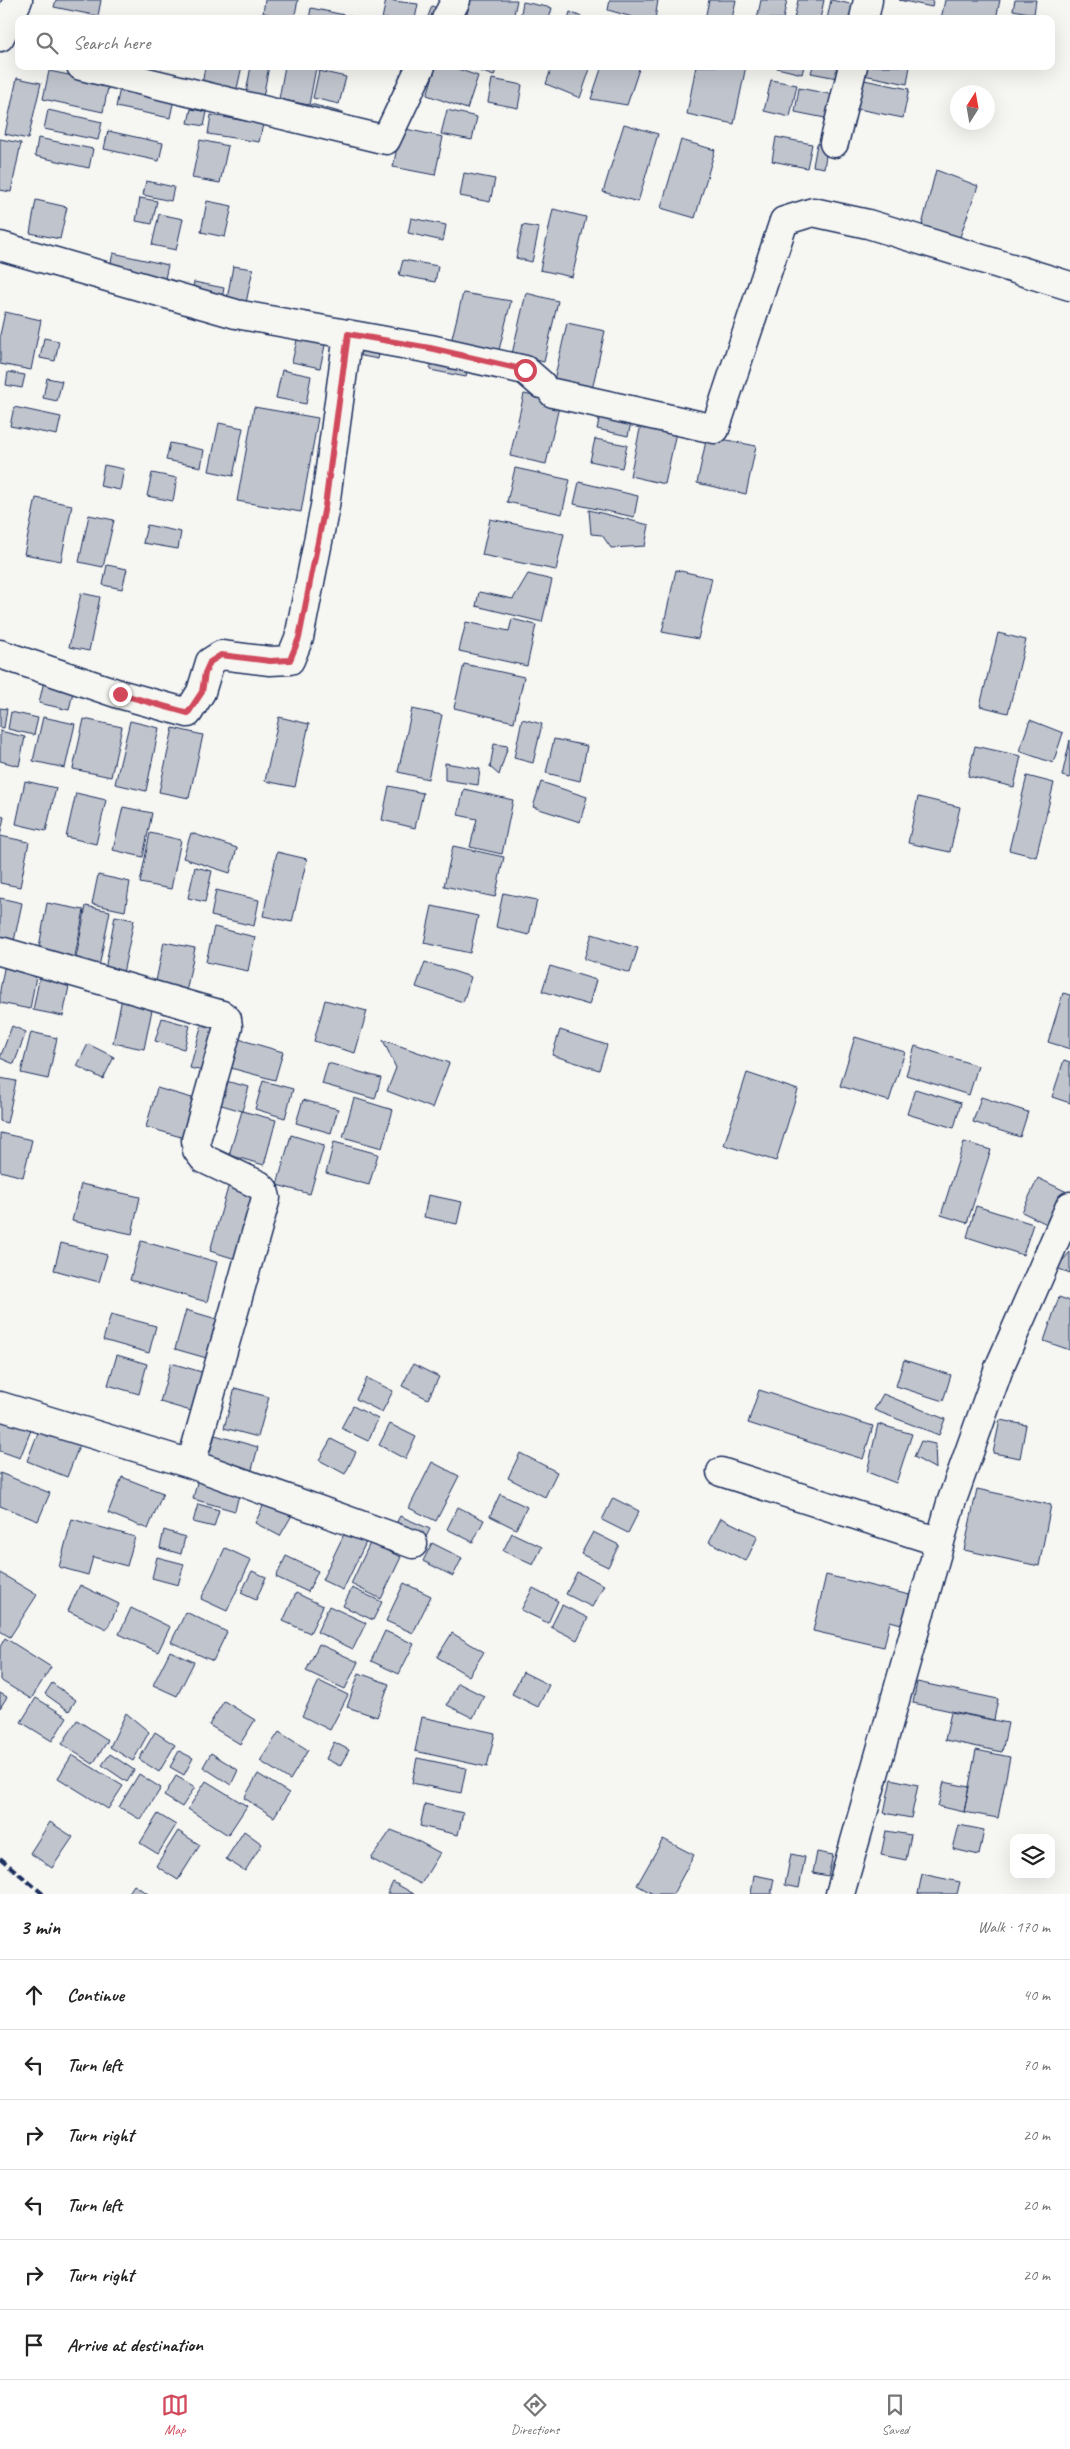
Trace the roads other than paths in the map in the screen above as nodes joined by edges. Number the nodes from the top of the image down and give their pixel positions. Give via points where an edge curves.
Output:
1 (18, 0) edge
2 (456, 0) edge
3 (868, 0) edge
4 (448, 15) edge
5 (865, 15) edge
6 (0, 37) edge
7 (0, 47) edge
8 (15, 50) edge
9 (97, 70) edge
10 (419, 70) edge
11 (852, 70) edge
12 (834, 143) dead end
13 (0, 246) edge
14 (1070, 286) edge
15 (348, 334) junction
16 (0, 654) edge
17 (0, 952) edge
18 (1070, 1206) edge
19 (0, 1406) edge
20 (191, 1464) junction
21 (720, 1472) dead end
22 (940, 1542) junction
23 (413, 1544) dead end
24 (840, 1894) edge

1 - 6 street
2 - 4 street
3 - 5 street
7 - 8 street
9 - 10 street via 386,140
11 - 12 street
13 - 15 street via 236,314
14 - 15 street via 868,224 813,212 784,220 715,429 547,388 525,370 430,348
15 - 16 street via 325,506 299,638 290,660 221,655 210,662 202,692 188,713
17 - 20 street via 227,1019 228,1027 196,1140 197,1150 204,1159 259,1185 266,1198
18 - 22 street via 999,1368 950,1504
19 - 20 street
20 - 23 street
21 - 22 street
22 - 24 street

